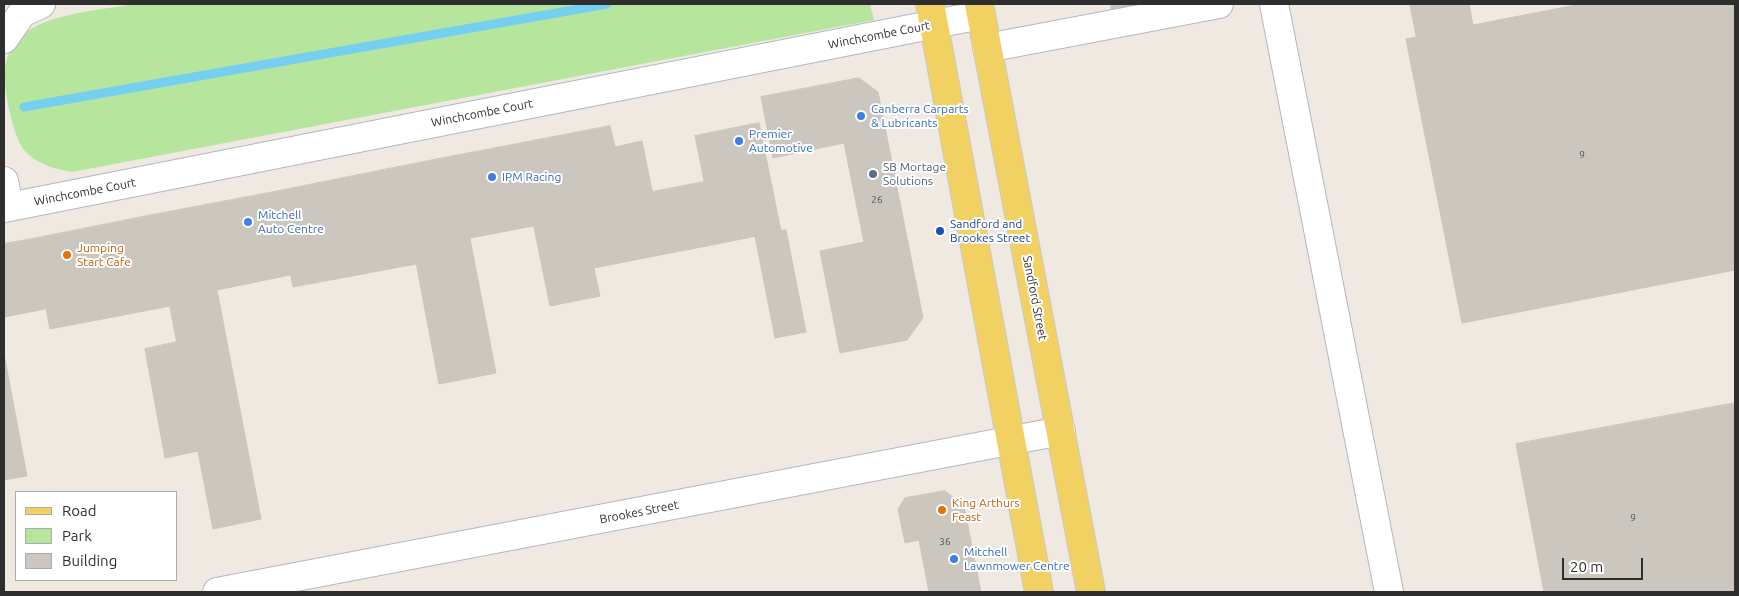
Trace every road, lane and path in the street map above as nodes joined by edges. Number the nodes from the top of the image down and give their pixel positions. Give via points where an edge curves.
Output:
1 (41, 4) edge
2 (1219, 4) edge
3 (1274, 4) edge
4 (980, 9) edge
5 (932, 14) edge
6 (4, 39) edge
7 (987, 48) junction
8 (5, 199) edge
9 (1061, 431) junction
10 (1011, 440) junction
11 (217, 592) edge
12 (1040, 592) edge
13 (1092, 592) edge
14 (1389, 592) edge

1 - 6 street via 22,13
2 - 7 street
3 - 14 street
4 - 5 street, Winchcombe Court
4 - 7 main road, Sandford Street
5 - 8 street, Winchcombe Court
5 - 10 main road
7 - 9 main road, Sandford Street
9 - 10 street, Brookes Street
9 - 13 main road, Sandford Street
10 - 11 street, Brookes Street
10 - 12 main road

